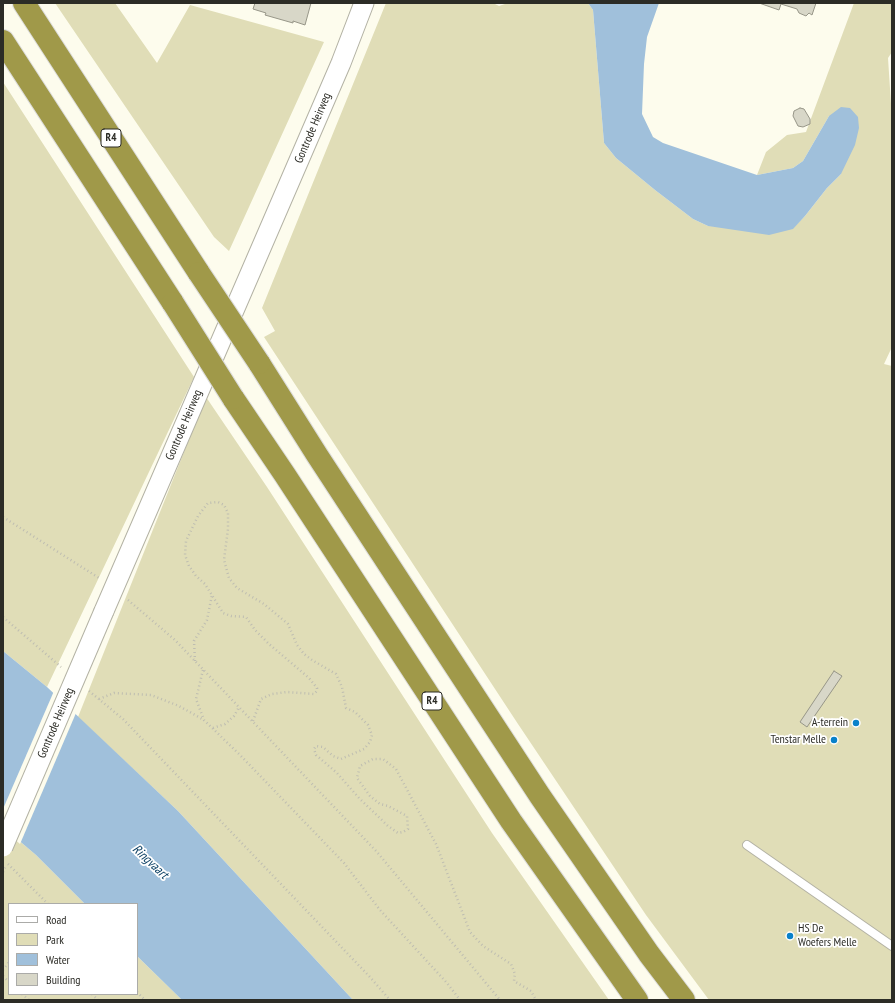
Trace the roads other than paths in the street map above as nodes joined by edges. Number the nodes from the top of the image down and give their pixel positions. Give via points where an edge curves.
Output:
1 (24, 3) edge
2 (364, 3) edge
3 (3, 41) edge
4 (747, 845) dead end
5 (3, 847) edge
6 (892, 946) edge
7 (637, 1000) edge
8 (684, 1000) edge

1 - 8 highway, R4, bridge via 540,796 649,954
2 - 5 street, Gontrode Heirweg, bridge via 341,63
3 - 7 highway, R4, bridge via 233,398 286,475 511,821
4 - 6 lane

